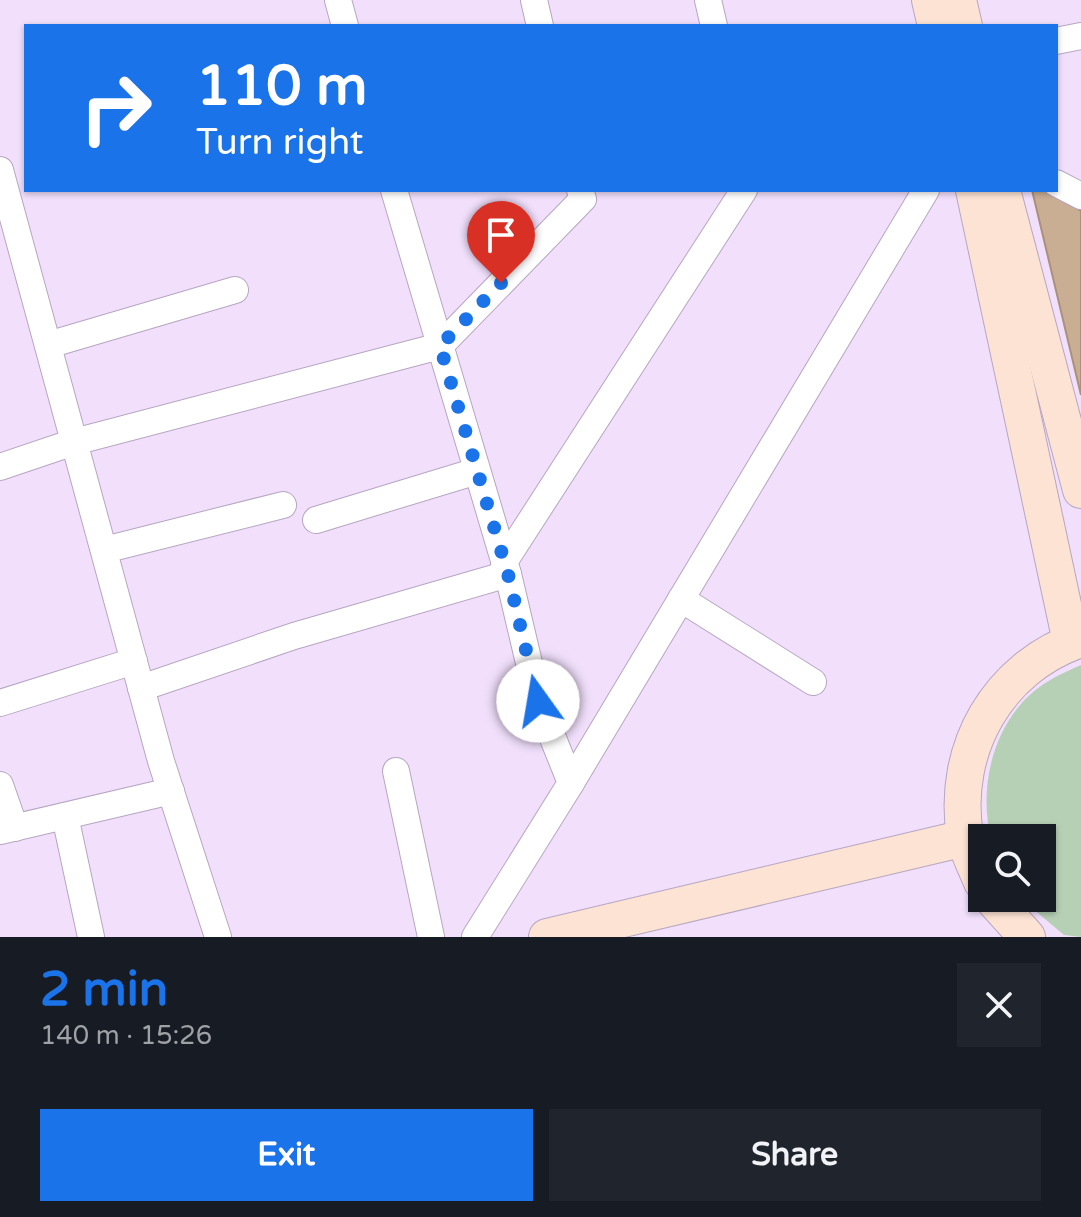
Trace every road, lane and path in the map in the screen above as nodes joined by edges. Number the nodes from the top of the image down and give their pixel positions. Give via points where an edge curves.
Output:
1 (338, 0) edge
2 (534, 0) edge
3 (708, 0) edge
4 (930, 0) edge
5 (958, 0) edge
6 (344, 24) edge
7 (540, 24) edge
8 (714, 24) edge
9 (936, 24) edge
10 (964, 24) edge
11 (1081, 36) edge
12 (1058, 41) edge
13 (0, 170) edge
14 (1058, 184) edge
15 (395, 192) edge
16 (581, 192) edge
17 (743, 192) edge
18 (925, 192) edge
19 (974, 192) edge
20 (1003, 192) edge
21 (1081, 196) edge
22 (235, 290) dead end
23 (48, 345) junction
24 (440, 346) junction
25 (74, 442) junction
26 (0, 467) edge
27 (477, 471) junction
28 (1081, 490) edge
29 (283, 505) dead end
30 (316, 520) dead end
31 (104, 550) junction
32 (506, 568) junction
33 (681, 599) junction
34 (1076, 640) edge
35 (134, 661) junction
36 (813, 682) dead end
37 (141, 688) junction
38 (0, 703) edge
39 (396, 771) dead end
40 (571, 783) junction
41 (0, 785) edge
42 (171, 791) junction
43 (65, 816) junction
44 (7, 830) edge
45 (965, 838) junction
46 (968, 846) edge
47 (1005, 912) edge
48 (91, 937) edge
49 (218, 937) edge
50 (431, 937) edge
51 (475, 937) edge
52 (547, 937) edge
53 (1027, 937) edge

1 - 6 street
2 - 7 street
3 - 8 street
4 - 9 main road
5 - 10 main road
11 - 12 street
13 - 23 street
14 - 21 street
15 - 24 street
16 - 24 street via 583,199
17 - 32 street
18 - 33 street
19 - 34 main road
20 - 28 main road
22 - 23 street
23 - 25 street
24 - 25 street
24 - 27 street
25 - 26 street
25 - 31 street
27 - 30 street
27 - 32 street
29 - 31 street
31 - 35 street
32 - 37 street
32 - 40 street via 538,701
33 - 36 street
33 - 40 street
34 - 45 main road via 1053,648 1009,682 977,728 962,782
35 - 37 street
35 - 38 street
37 - 42 street
39 - 50 street
40 - 51 street
41 - 44 street
42 - 43 street
42 - 49 street
43 - 44 street
43 - 48 street
45 - 46 main road
45 - 52 main road
47 - 53 main road

